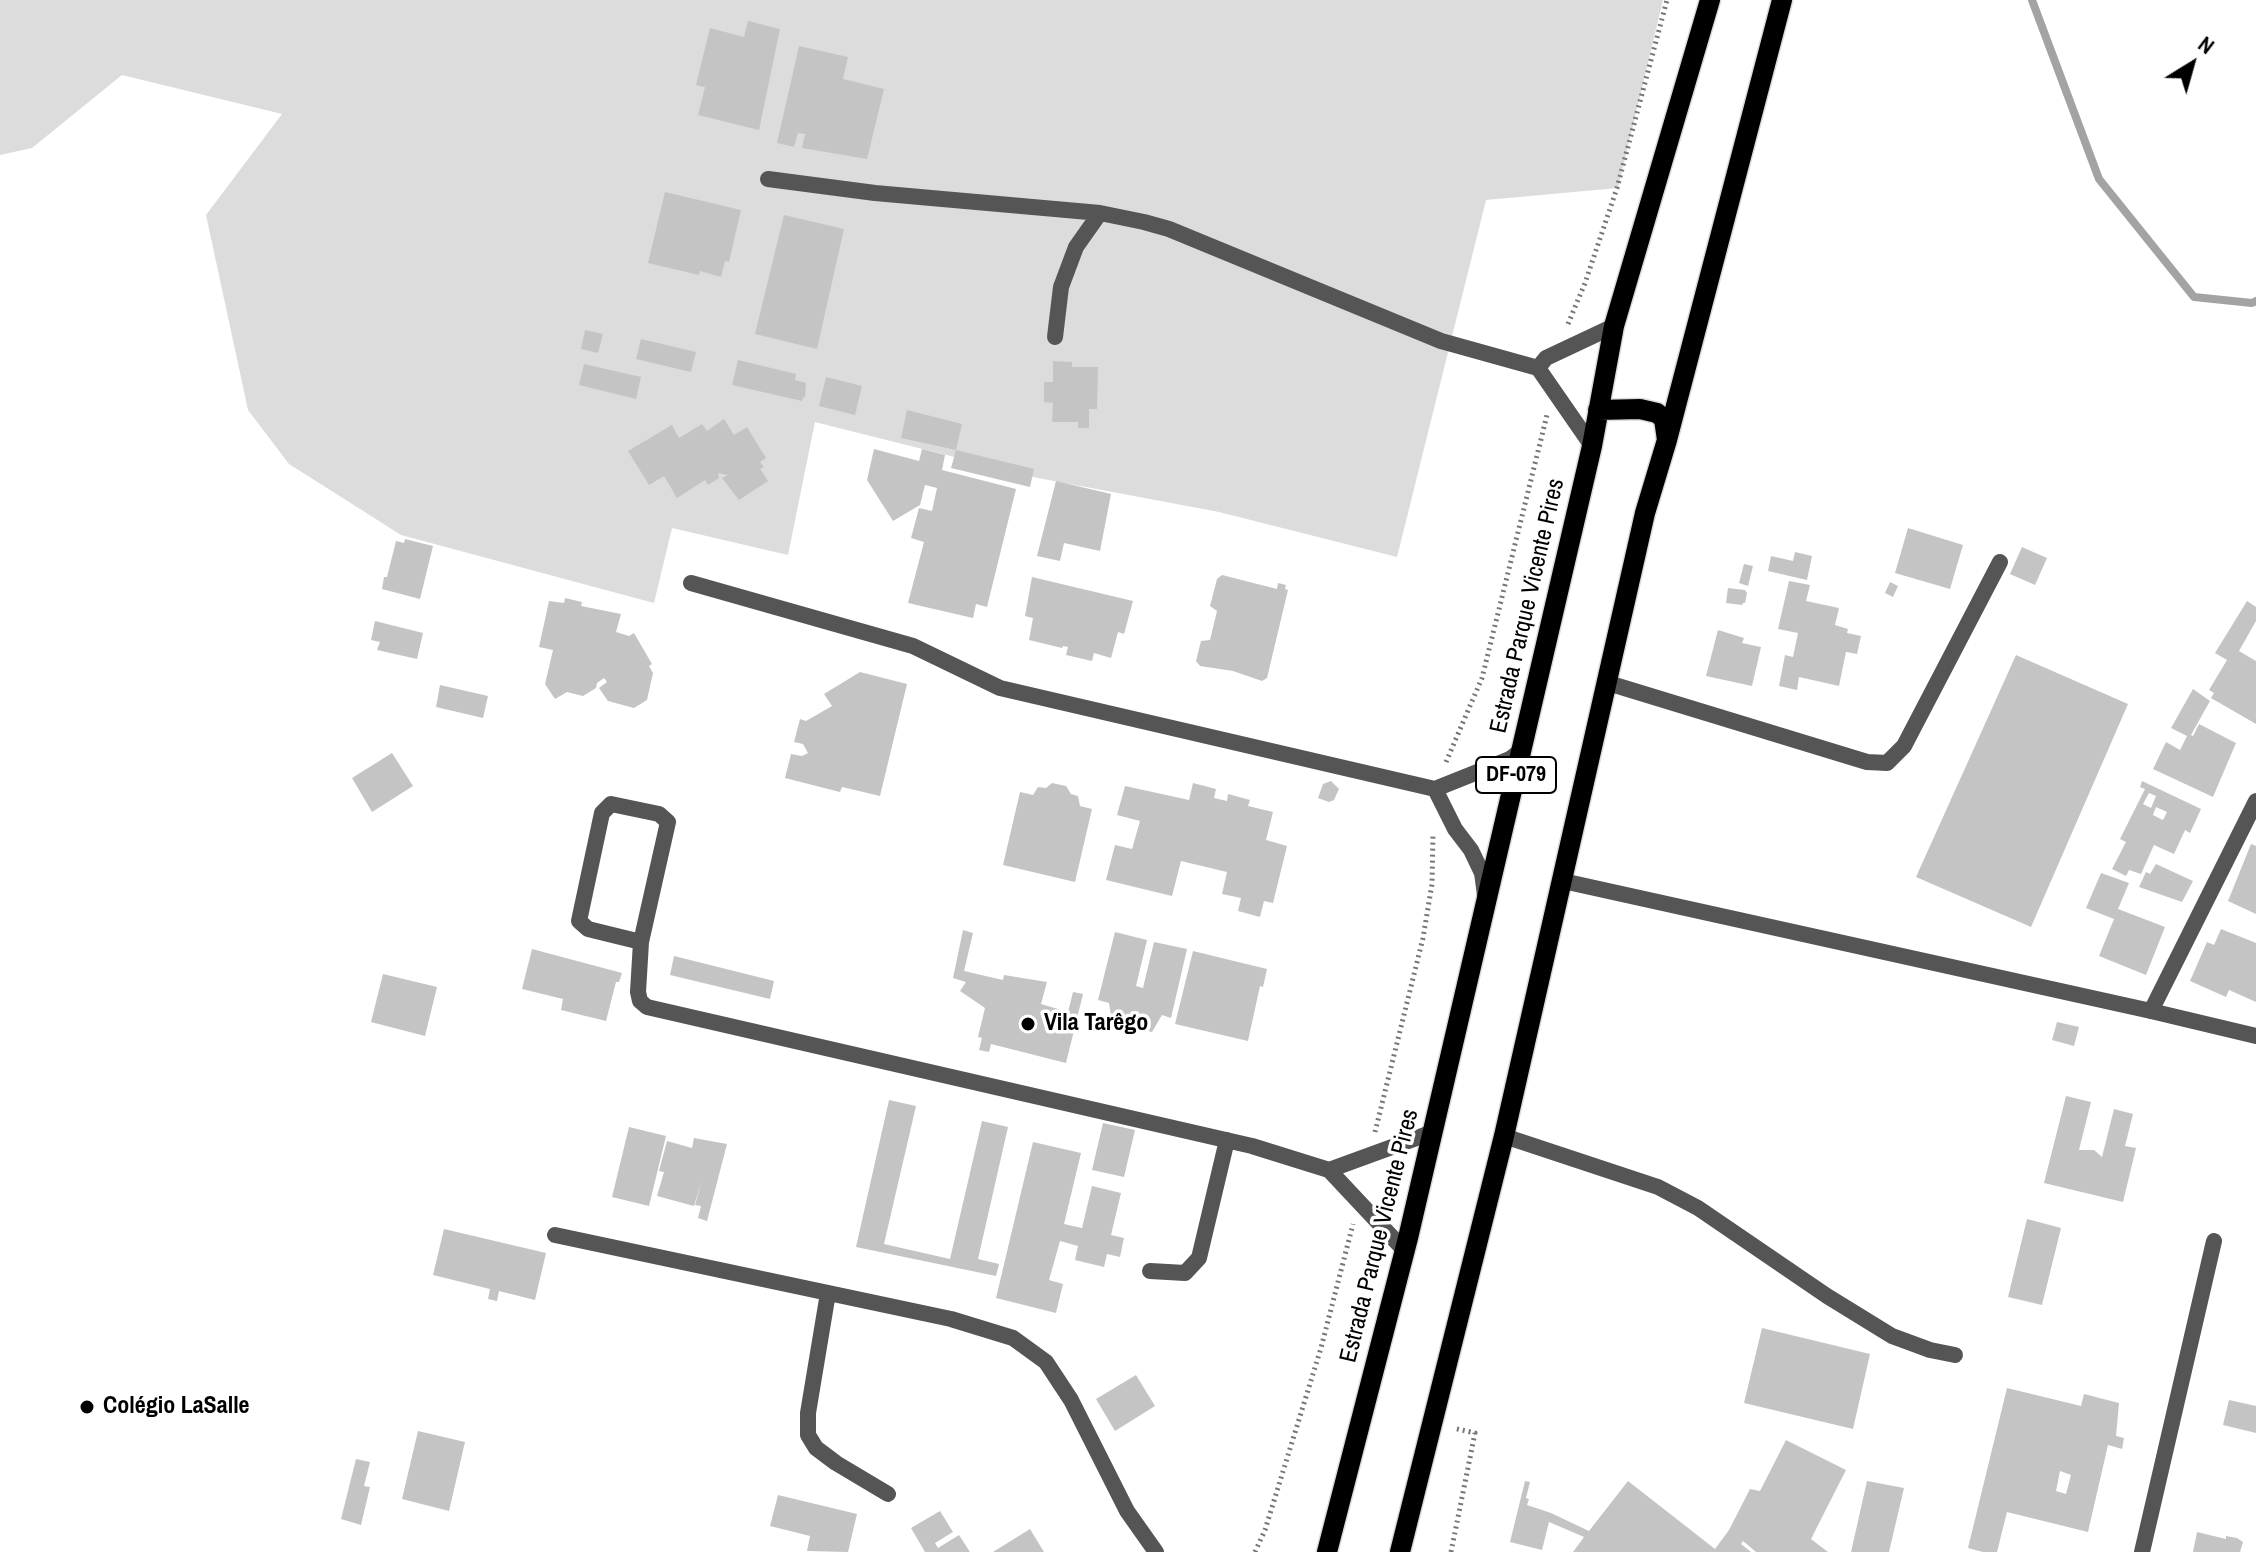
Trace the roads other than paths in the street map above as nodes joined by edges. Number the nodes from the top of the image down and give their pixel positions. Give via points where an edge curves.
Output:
1 (1710, 0) edge
2 (1782, 0) edge
3 (768, 179) dead end
4 (1100, 213) junction
5 (1614, 326) junction
6 (1055, 337) dead end
7 (1538, 368) junction
8 (1598, 410) junction
9 (1667, 440) junction
10 (1592, 446) junction
11 (2000, 562) dead end
12 (691, 583) dead end
13 (1608, 683) junction
14 (1522, 750) junction
15 (1435, 789) junction
16 (2256, 801) edge
17 (1563, 881) junction
18 (1486, 901) junction
19 (641, 942) junction
20 (2151, 1011) junction
21 (2256, 1036) edge
22 (1433, 1132) junction
23 (1504, 1136) junction
24 (1227, 1140) junction
25 (1329, 1170) junction
26 (555, 1235) dead end
27 (2214, 1241) dead end
28 (1405, 1251) junction
29 (1150, 1271) dead end
30 (828, 1293) junction
31 (1955, 1355) dead end
32 (888, 1494) dead end
33 (1326, 1551) edge
34 (1156, 1552) edge
35 (1400, 1552) edge
36 (2142, 1552) edge

1 - 5 main road, Estrada Parque Vicente Pires / DF-079
2 - 9 main road, DF-079
3 - 4 street
4 - 6 street via 1076,247 1061,287
4 - 7 street via 1169,229 1441,341
5 - 7 street via 1546,358
5 - 8 main road, Estrada Parque Vicente Pires / DF-079
7 - 10 street
8 - 9 main road via 1657,413 1664,419
8 - 10 main road, Estrada Parque Vicente Pires / DF-079
9 - 13 main road, DF-079 via 1645,513
10 - 14 main road, Estrada Parque Vicente Pires / DF-079
11 - 13 street via 1904,746 1887,763 1867,762
12 - 15 street via 913,646 1000,688
13 - 17 main road, DF-079
14 - 15 street
14 - 18 main road, Estrada Parque Vicente Pires / DF-079
15 - 18 street via 1482,873
16 - 20 street
17 - 20 street
17 - 23 main road, DF-079
18 - 22 main road, Estrada Parque Vicente Pires / DF-079
19 - 19 street via 588,929 579,921 602,813 611,804 659,814 668,822
19 - 24 street via 638,992 647,1007
20 - 21 street
22 - 25 street
22 - 28 main road, Estrada Parque Vicente Pires / DF-079
23 - 31 street via 1658,1187 1892,1336
23 - 35 main road, DF-079
24 - 25 street
24 - 29 street via 1199,1258 1185,1273
25 - 28 street
26 - 30 street
27 - 36 street
28 - 33 main road, Estrada Parque Vicente Pires / DF-079
30 - 32 street via 808,1435 836,1463
30 - 34 street via 996,1331 1028,1347 1046,1362 1071,1400 1127,1511

